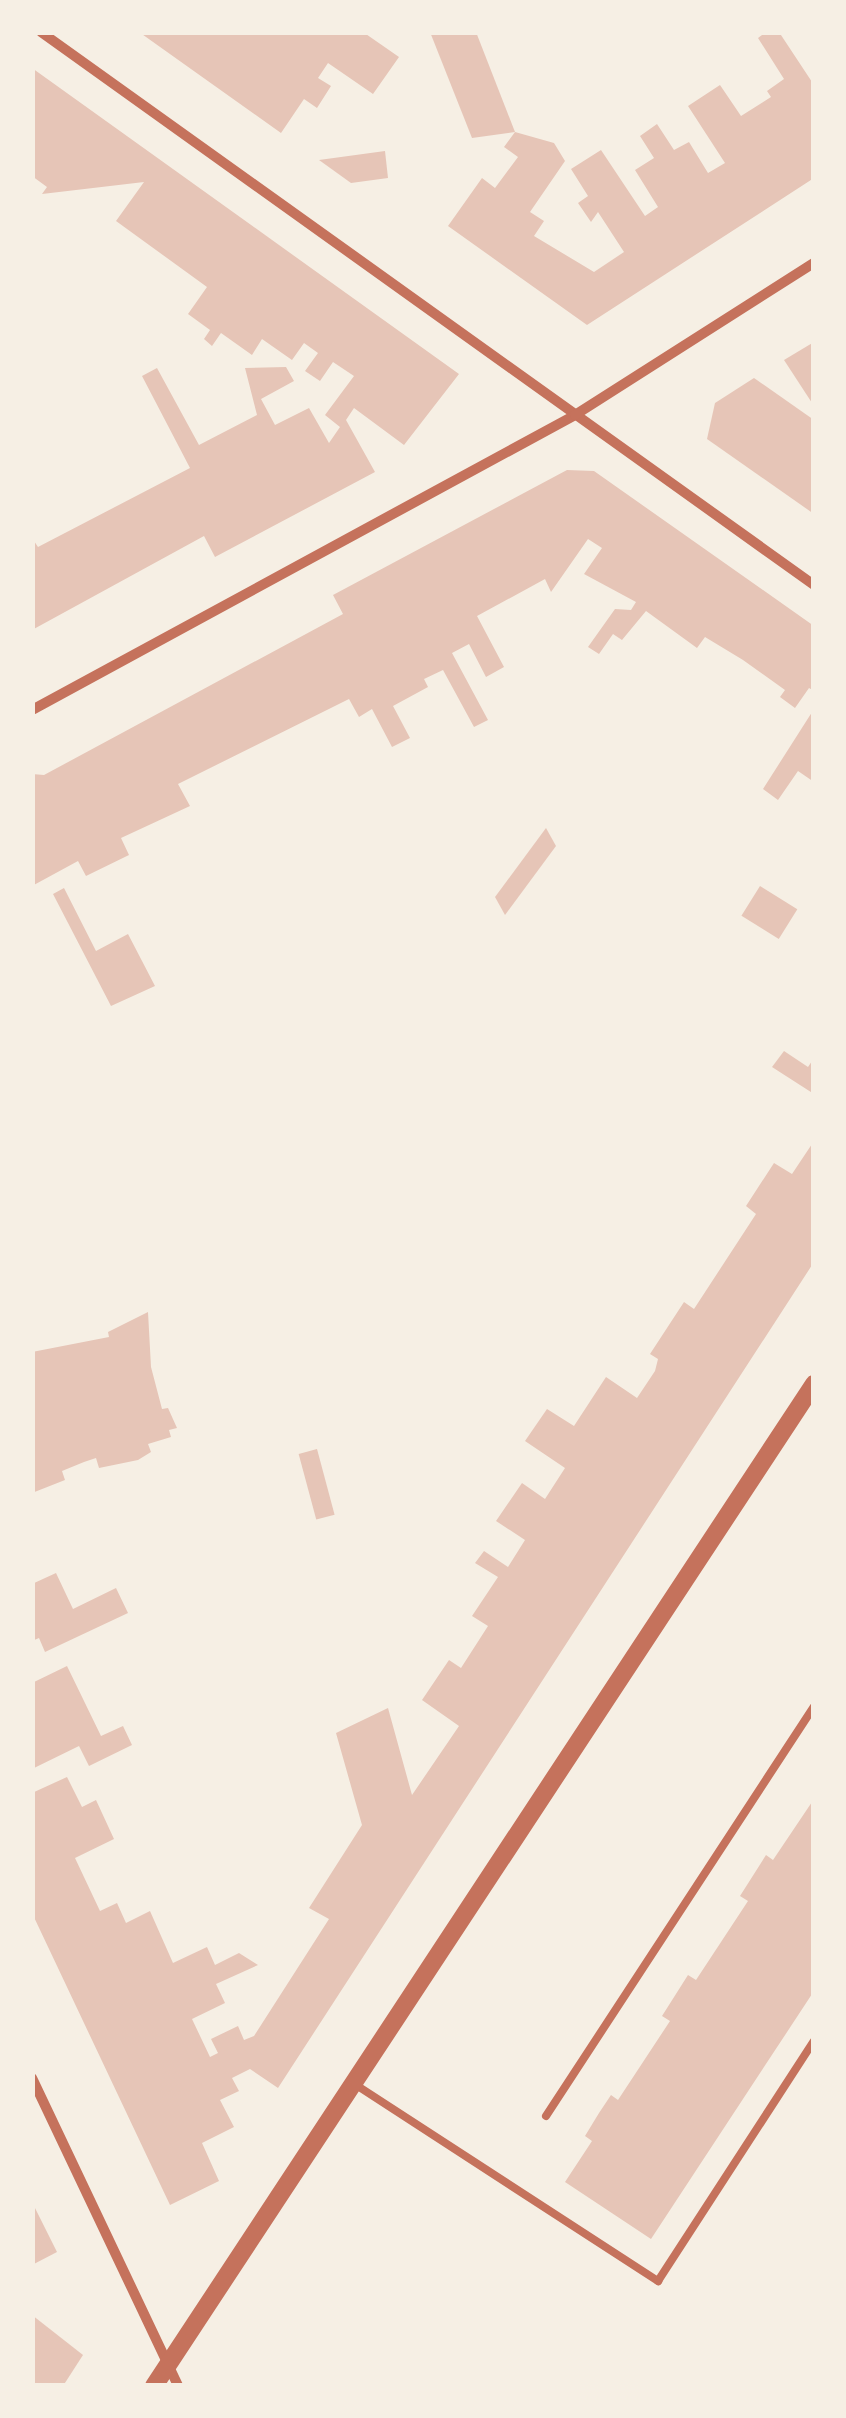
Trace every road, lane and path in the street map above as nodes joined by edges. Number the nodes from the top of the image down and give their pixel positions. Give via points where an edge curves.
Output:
1 (41, 32) edge
2 (814, 263) edge
3 (575, 416) junction
4 (814, 585) edge
5 (32, 710) edge
6 (814, 1384) edge
7 (814, 1706) edge
8 (814, 2041) edge
9 (32, 2078) edge
10 (353, 2084) junction
11 (546, 2116) dead end
12 (168, 2364) junction
13 (154, 2386) edge
14 (178, 2386) edge

1 - 3 street
2 - 3 street
3 - 4 street
3 - 5 street
6 - 10 street
7 - 11 lane
8 - 10 lane via 658,2281
9 - 12 street
10 - 12 street
12 - 13 street
12 - 14 street

